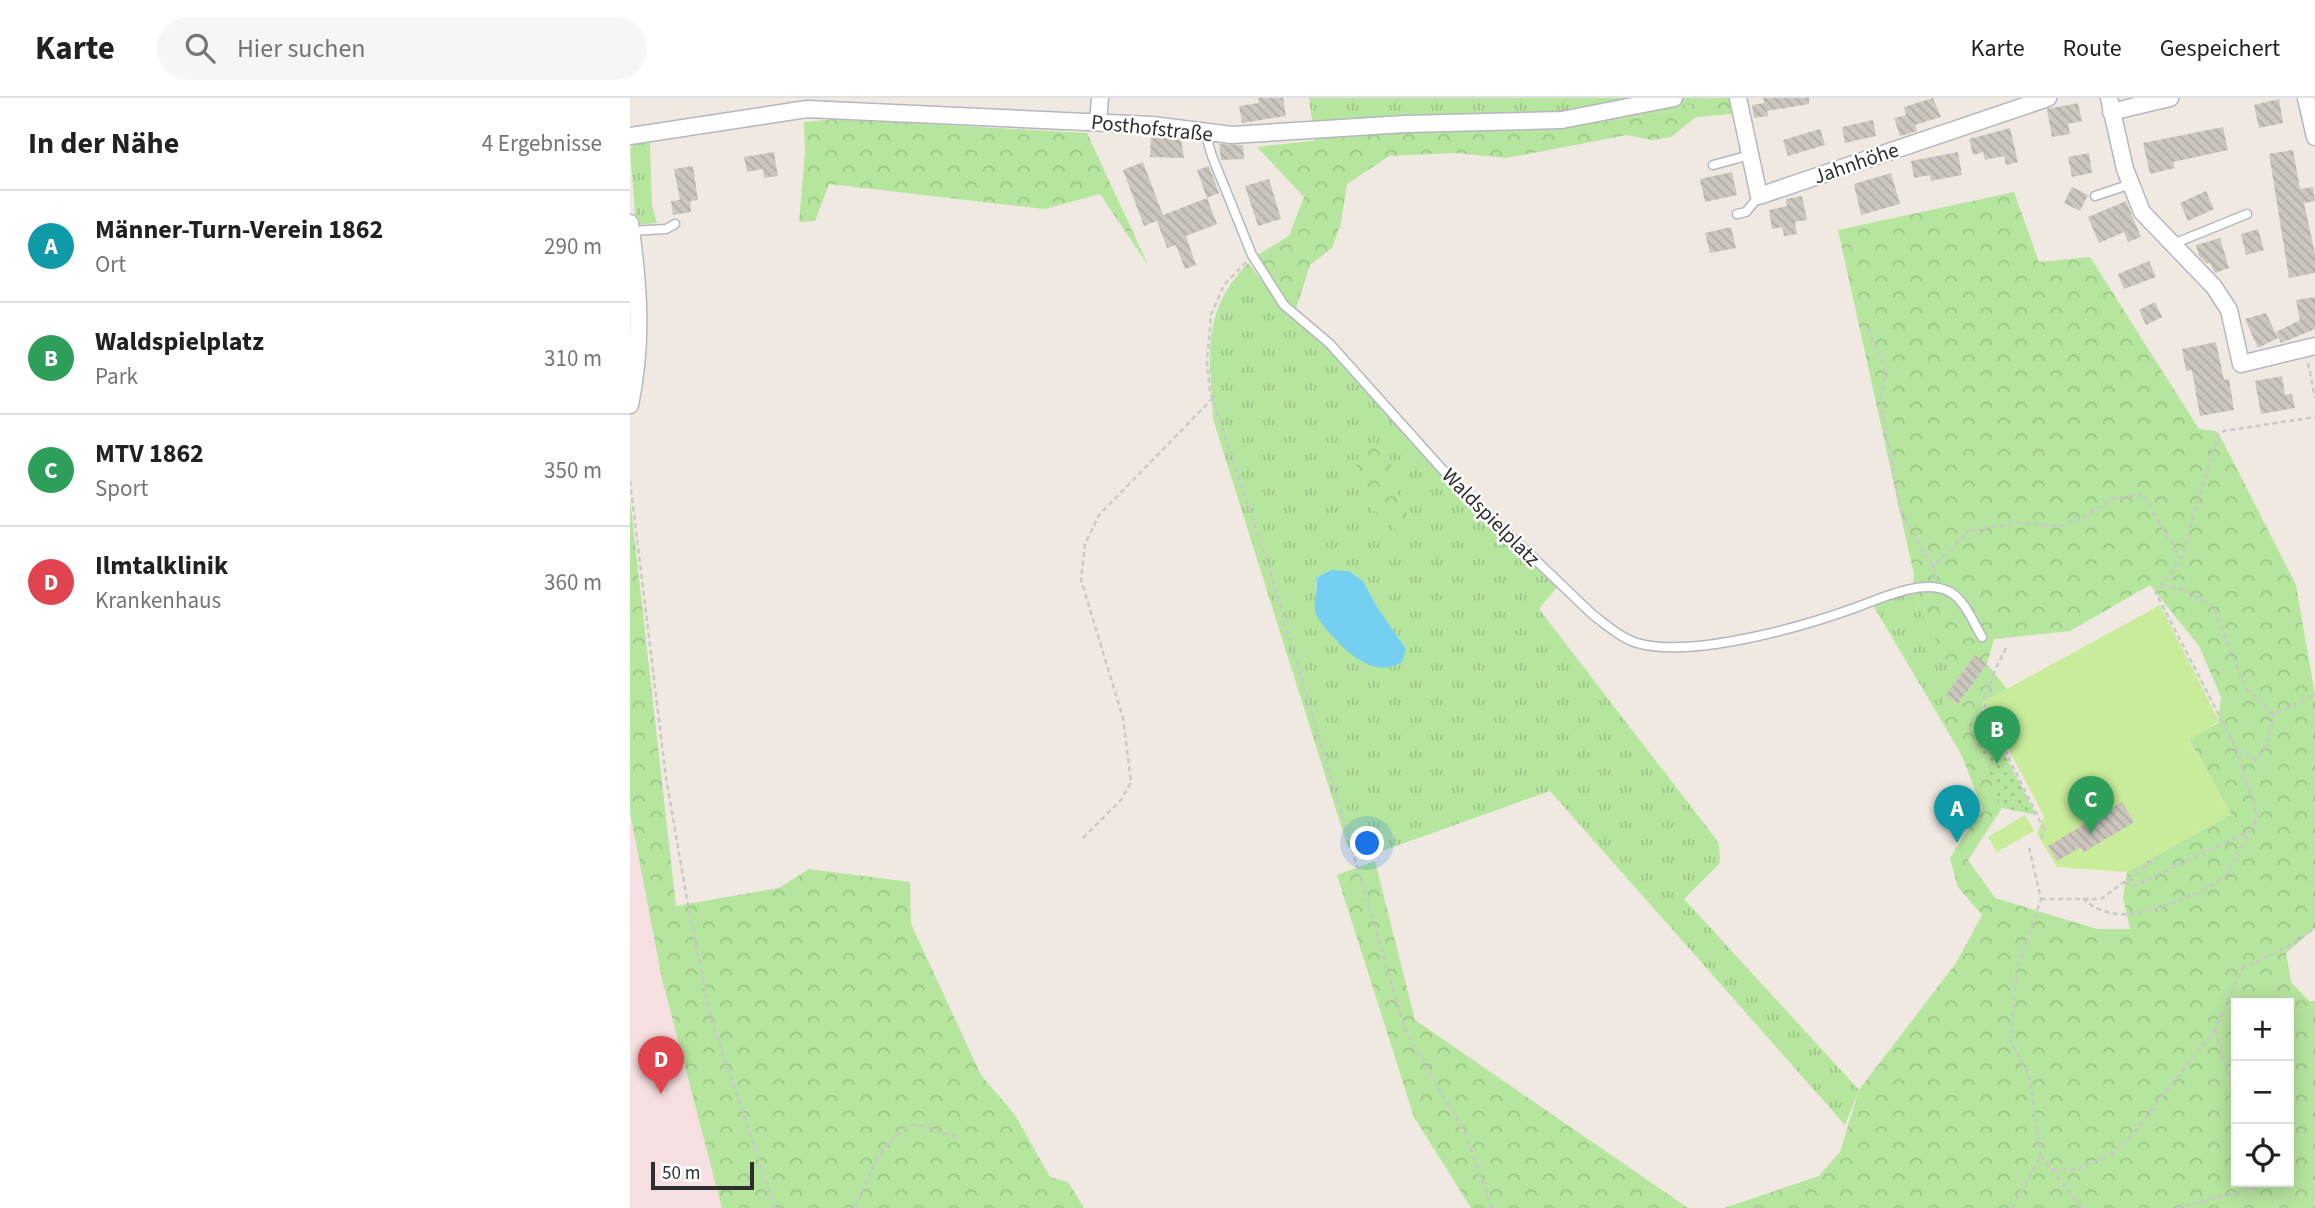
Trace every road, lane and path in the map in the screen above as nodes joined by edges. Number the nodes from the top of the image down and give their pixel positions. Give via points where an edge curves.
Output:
1 (1100, 98) edge
2 (1674, 98) edge
3 (1738, 98) edge
4 (2048, 98) edge
5 (2171, 98) edge
6 (2306, 98) edge
7 (2110, 105) edge
8 (1098, 122) junction
9 (1205, 132) junction
10 (630, 136) edge
11 (2315, 138) edge
12 (1750, 155) junction
13 (1713, 164) dead end
14 (2130, 184) junction
15 (1759, 196) junction
16 (2095, 196) dead end
17 (1737, 214) dead end
18 (2247, 214) dead end
19 (675, 224) dead end
20 (631, 227) edge
21 (2173, 244) junction
22 (1252, 255) junction
23 (1868, 329) dead end
24 (2310, 347) edge
25 (2315, 398) edge
26 (1212, 399) junction
27 (630, 405) edge
28 (2315, 418) edge
29 (630, 481) edge
30 (2181, 559) junction
31 (1933, 567) junction
32 (2162, 585) junction
33 (1940, 588) junction
34 (1982, 637) dead end
35 (2006, 648) dead end
36 (2315, 694) edge
37 (2274, 715) junction
38 (2236, 750) junction
39 (2248, 832) junction
40 (1083, 838) dead end
41 (2041, 841) dead end
42 (2029, 847) dead end
43 (2158, 857) dead end
44 (2124, 882) junction
45 (2082, 898) junction
46 (2041, 899) junction
47 (2315, 928) edge
48 (2215, 1029) junction
49 (2231, 1081) edge
50 (957, 1137) dead end
51 (2041, 1156) junction
52 (2053, 1170) junction
53 (2257, 1187) edge
54 (775, 1208) edge
55 (855, 1208) edge
56 (1492, 1208) edge
57 (2012, 1208) edge
58 (2082, 1208) edge
59 (2177, 1208) edge

1 - 8 street
2 - 9 street, Posthofstraße via 1562,120 1232,135
3 - 12 street
4 - 15 street, Jahnhöhe
5 - 7 street
6 - 11 street
7 - 14 street
8 - 9 street, Posthofstraße
8 - 10 street, Posthofstraße via 807,109
9 - 22 lane, Waldspielplatz
12 - 13 lane
12 - 15 street
14 - 16 lane
14 - 21 street via 2142,212
15 - 17 lane via 1746,212
18 - 21 lane
19 - 20 lane via 666,229
20 - 27 street via 640,310
21 - 24 street via 2229,310 2241,364
22 - 26 path via 1224,285 1211,315 1207,362
22 - 33 lane, Waldspielplatz via 1284,305 1330,344 1450,478 1592,614 1634,642 1685,648 1718,643 1788,628 1891,595
23 - 31 path via 1886,373 1880,396 1900,510
24 - 25 path
26 - 40 path via 1099,516 1085,544 1081,580 1123,719 1131,782 1121,800
26 - 56 path via 1266,558 1406,1032 1466,1135
28 - 30 path via 2224,431 2217,436
29 - 54 path via 664,764 710,1014
30 - 31 path via 2143,495 2115,498 2059,527 2016,523 1969,531
30 - 32 path
31 - 33 path
32 - 37 path via 2182,589 2213,606 2246,689
32 - 38 path via 2156,593
33 - 34 lane via 1958,598
35 - 41 path via 1984,708 2044,829
36 - 37 path
37 - 38 path via 2264,748 2255,760
38 - 39 path via 2258,818
39 - 44 path via 2136,885
39 - 45 path via 2225,876 2196,892 2133,914 2112,913 2088,905
42 - 46 path
43 - 44 path
44 - 45 path via 2101,898
45 - 46 path
46 - 51 path via 2016,972 2011,1041 2029,1074
47 - 48 path via 2243,968
48 - 49 path
48 - 52 path via 2129,1139 2110,1156 2078,1169
50 - 55 path via 916,1124 897,1132 873,1163
51 - 52 path
51 - 57 path
52 - 58 path
53 - 59 path

